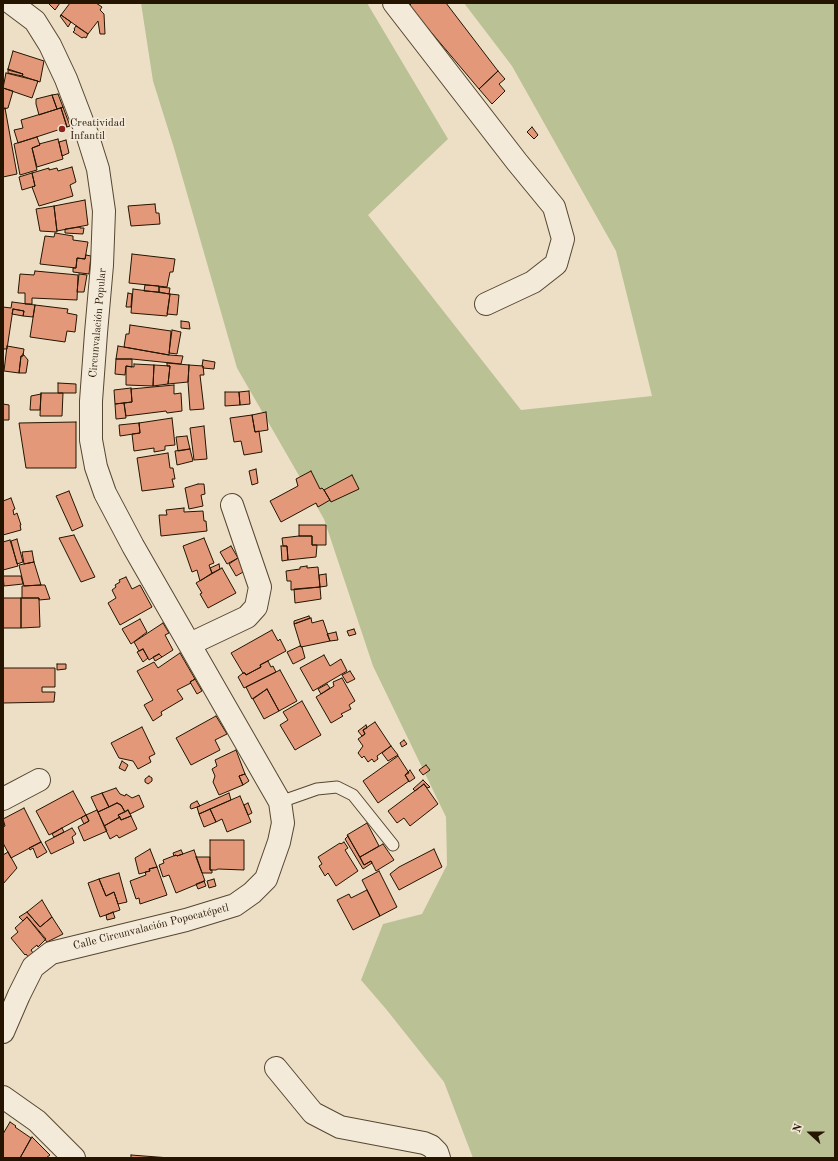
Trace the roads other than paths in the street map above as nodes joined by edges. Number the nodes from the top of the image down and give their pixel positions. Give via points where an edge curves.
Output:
1 (11, 3) edge
2 (394, 3) edge
3 (486, 304) dead end
4 (232, 505) dead end
5 (190, 644) junction
6 (39, 780) dead end
7 (3, 799) edge
8 (280, 802) junction
9 (393, 845) dead end
10 (3, 1032) edge
11 (276, 1068) dead end
12 (3, 1097) edge
13 (74, 1158) edge
14 (439, 1158) edge

1 - 5 street, Circunvalación Popular via 35,21 50,44 66,79 98,169 104,211 91,401 91,440 96,467 105,493 133,546
2 - 3 street via 554,206 563,239 556,264 533,282
4 - 5 street via 260,587 256,607 247,617
5 - 8 street, Calle Circunvalación Popocatépetl
6 - 7 street
8 - 9 lane via 317,789 337,787 353,795
8 - 10 street, Calle Circunvalación Popocatépetl via 283,823 279,842 266,879 252,893 235,906 51,953 33,967
11 - 14 street via 313,1113 340,1127 424,1143 432,1146
12 - 13 street via 37,1120

